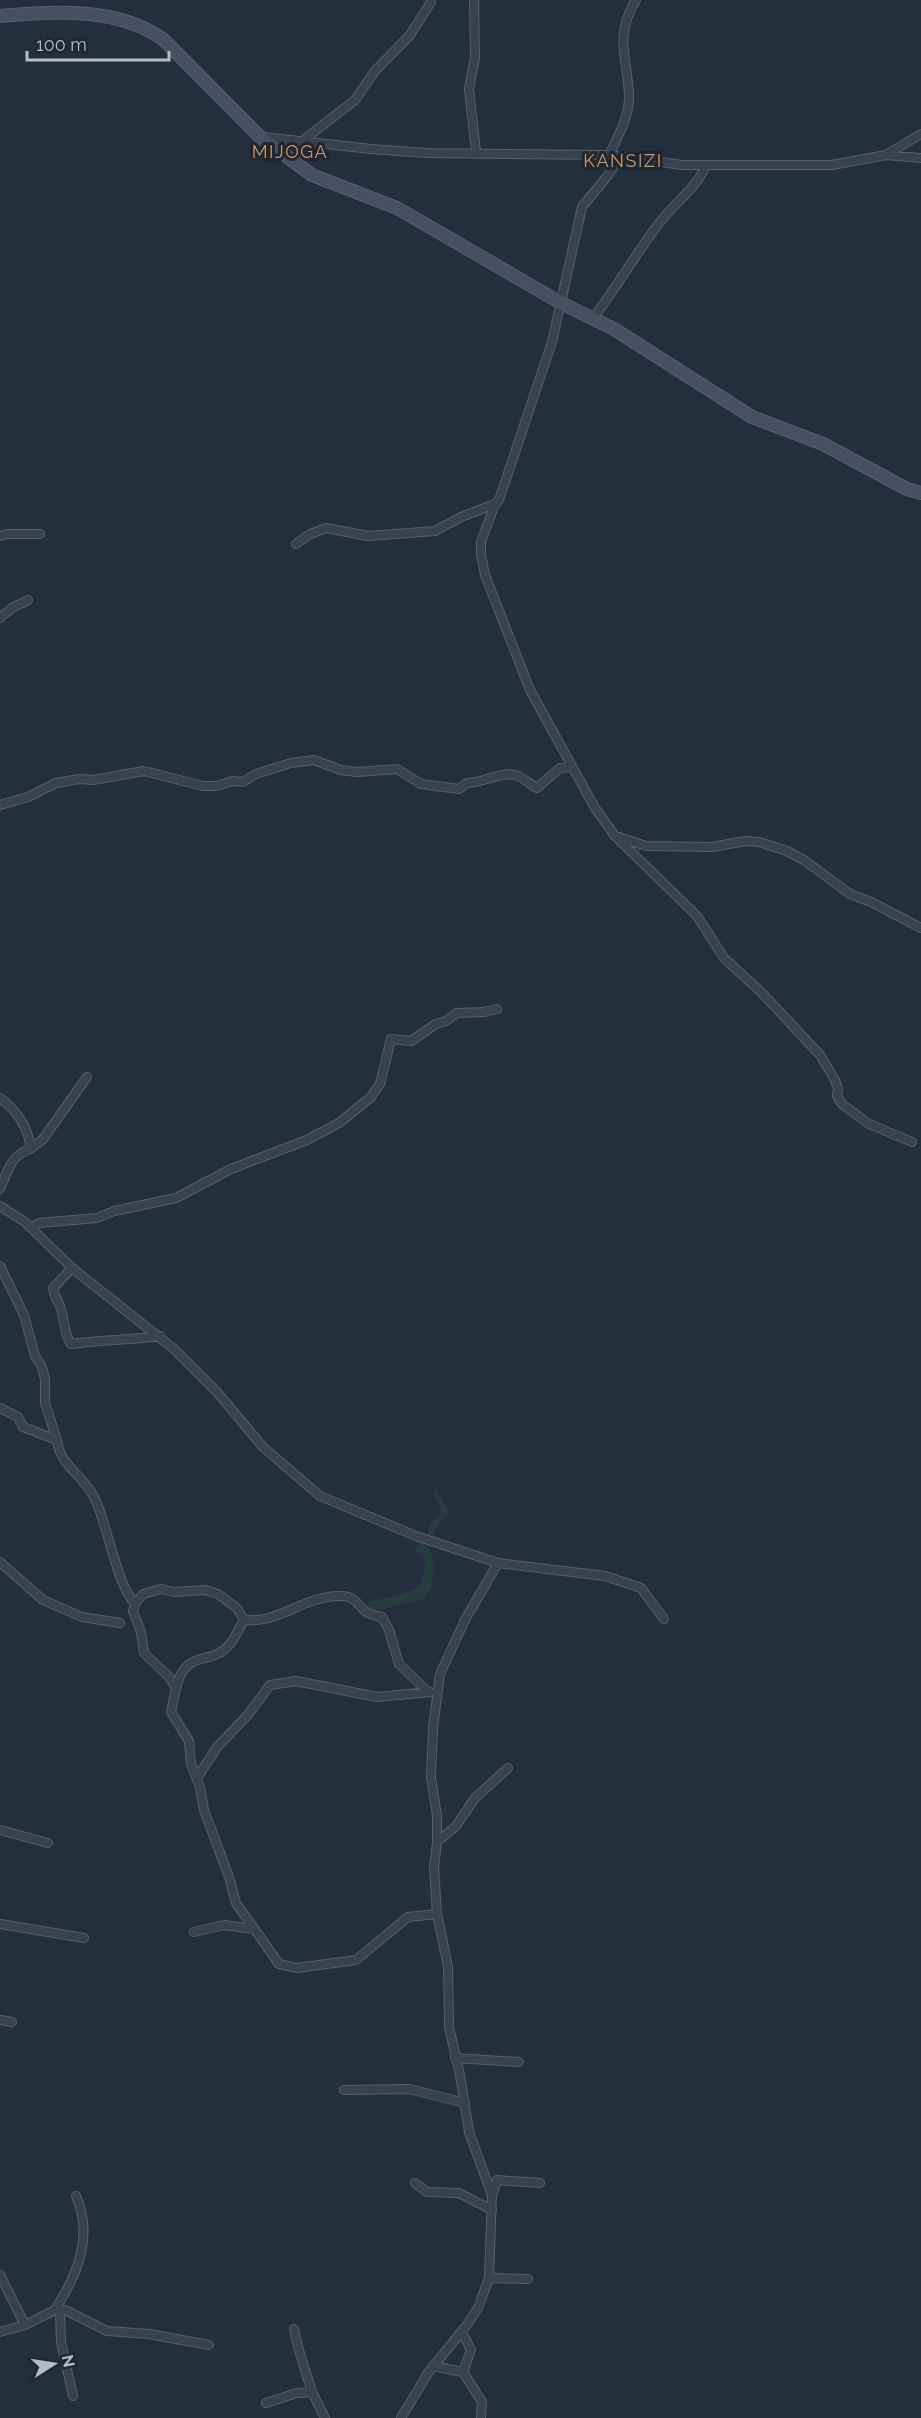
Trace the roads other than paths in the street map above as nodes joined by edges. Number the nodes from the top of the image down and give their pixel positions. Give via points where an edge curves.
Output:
1 (474, 0) edge
2 (636, 0) edge
3 (431, 2) dead end
4 (0, 16) edge
5 (921, 134) edge
6 (260, 136) junction
7 (301, 142) junction
8 (476, 152) junction
9 (609, 155) junction
10 (886, 155) junction
11 (620, 157) junction
12 (921, 158) edge
13 (706, 165) junction
14 (561, 303) junction
15 (593, 318) junction
16 (921, 493) edge
17 (495, 504) junction
18 (40, 534) dead end
19 (0, 536) edge
20 (296, 544) dead end
21 (28, 600) dead end
22 (0, 618) edge
23 (571, 767) junction
24 (0, 805) edge
25 (615, 836) junction
26 (921, 928) edge
27 (498, 1009) dead end
28 (87, 1077) dead end
29 (0, 1098) edge
30 (912, 1142) dead end
31 (31, 1149) junction
32 (0, 1189) edge
33 (0, 1206) edge
34 (31, 1227) junction
35 (0, 1266) edge
36 (72, 1268) junction
37 (160, 1336) junction
38 (0, 1408) edge
39 (57, 1440) junction
40 (0, 1562) edge
41 (498, 1563) junction
42 (135, 1604) junction
43 (664, 1619) dead end
44 (244, 1620) junction
45 (120, 1623) dead end
46 (176, 1688) junction
47 (432, 1692) junction
48 (508, 1768) dead end
49 (197, 1778) junction
50 (0, 1830) edge
51 (437, 1842) junction
52 (48, 1843) dead end
53 (437, 1914) junction
54 (0, 1924) edge
55 (253, 1929) junction
56 (194, 1932) dead end
57 (84, 1938) dead end
58 (0, 2020) edge
59 (12, 2022) dead end
60 (455, 2058) junction
61 (519, 2062) dead end
62 (344, 2090) dead end
63 (465, 2103) junction
64 (415, 2183) dead end
65 (540, 2183) dead end
66 (492, 2195) junction
67 (76, 2196) dead end
68 (492, 2210) junction
69 (0, 2275) edge
70 (489, 2278) junction
71 (528, 2279) dead end
72 (58, 2310) junction
73 (25, 2325) junction
74 (294, 2329) dead end
75 (0, 2332) edge
76 (462, 2332) junction
77 (209, 2345) dead end
78 (433, 2366) junction
79 (463, 2372) junction
80 (312, 2392) junction
81 (73, 2396) dead end
82 (266, 2403) dead end
83 (324, 2418) edge
84 (401, 2418) edge
85 (481, 2418) edge

1 - 8 street via 475,58 469,89
2 - 9 street via 622,37 629,95 622,127
3 - 7 street via 410,35 374,72 355,100
4 - 6 street via 113,16 148,28
5 - 10 street
6 - 7 street
6 - 14 street via 312,175 397,208
7 - 8 street via 404,151
8 - 9 street
9 - 11 street
10 - 12 street
10 - 13 street via 832,165
11 - 13 street
11 - 14 street via 582,207
13 - 15 street via 695,184 655,229
14 - 15 street
14 - 17 street via 552,342
15 - 16 street via 752,417 823,444
17 - 20 street via 435,531 368,536 326,528
17 - 23 street via 482,542 485,575 530,690
18 - 19 street
21 - 22 street
23 - 24 street via 560,768 537,788 512,774 467,783 459,789 421,784 397,769 357,772 314,760 291,763 243,782 216,786 144,771 56,783
23 - 25 street
25 - 26 street via 646,846 712,847 759,842 804,860 850,894
25 - 30 street via 697,916 724,958 820,1055 835,1080 842,1104 869,1124
27 - 34 street via 457,1013 411,1041 391,1039 380,1084 371,1097 339,1123 307,1140 231,1169 176,1198 97,1218
28 - 31 street via 43,1139
29 - 31 street via 22,1119
31 - 32 street via 17,1156
33 - 34 street
34 - 36 street
35 - 39 street via 24,1315 35,1356 42,1367 45,1403
36 - 37 street
36 - 37 street via 53,1288 71,1344
37 - 41 street via 205,1379 263,1447 320,1496 416,1536
38 - 39 street via 18,1417 23,1427
39 - 42 street via 63,1459 96,1499 129,1598
40 - 45 street via 43,1600 82,1617
41 - 43 street via 605,1576 641,1588
41 - 47 street via 466,1618
42 - 44 street via 143,1594 161,1589 205,1590 237,1608
42 - 46 street via 144,1653
44 - 46 street via 228,1646 187,1664
44 - 47 street via 278,1617 311,1600 344,1596 357,1600 366,1613 382,1617 399,1664
46 - 49 street via 171,1712 189,1741
47 - 49 street via 376,1697 296,1681 270,1685
47 - 51 street via 431,1777
48 - 51 street via 475,1798 456,1826
49 - 55 street via 236,1903
50 - 52 street
51 - 53 street
53 - 55 street via 408,1917 356,1960 297,1968 279,1964
53 - 60 street via 447,1966 449,2027
54 - 57 street
55 - 56 street via 224,1925
58 - 59 street
60 - 61 street
60 - 63 street
62 - 63 street via 409,2089
63 - 66 street via 469,2132
64 - 68 street via 427,2192 459,2193
65 - 66 street via 498,2180
66 - 68 street
67 - 72 street via 83,2216 82,2254
68 - 70 street
69 - 73 street
70 - 71 street
70 - 76 street via 478,2308
72 - 73 street
72 - 77 street via 81,2316 107,2331
72 - 81 street
73 - 75 street
74 - 80 street
76 - 78 street
76 - 79 street via 471,2350
78 - 79 street
78 - 84 street
79 - 85 street via 482,2402
80 - 82 street
80 - 83 street

